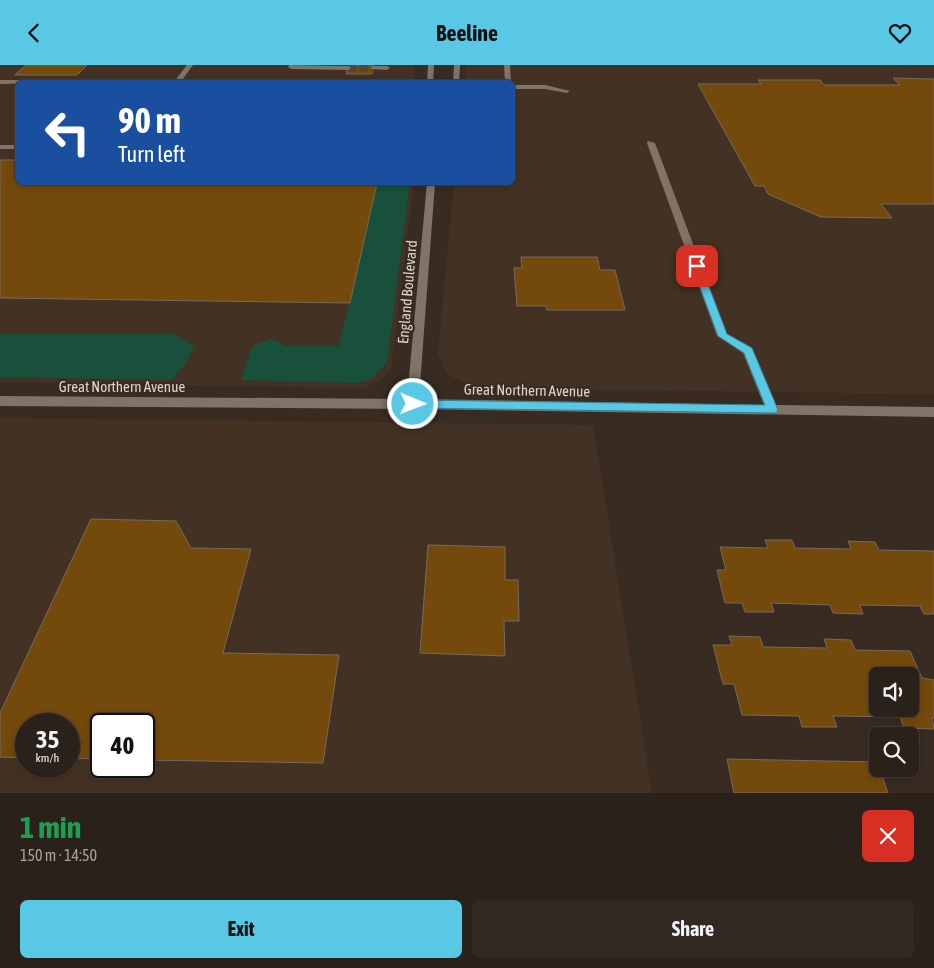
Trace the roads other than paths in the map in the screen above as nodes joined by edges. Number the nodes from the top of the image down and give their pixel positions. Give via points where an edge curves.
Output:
1 (190, 65) edge
2 (292, 65) edge
3 (431, 65) edge
4 (457, 65) edge
5 (507, 65) edge
6 (348, 67) dead end
7 (373, 68) dead end
8 (387, 68) dead end
9 (178, 80) edge
10 (429, 80) edge
11 (456, 80) edge
12 (508, 80) edge
13 (0, 82) edge
14 (15, 82) edge
15 (515, 87) edge
16 (567, 91) dead end
17 (651, 143) dead end
18 (0, 147) edge
19 (15, 147) edge
20 (431, 185) edge
21 (0, 401) edge
22 (413, 404) junction
23 (772, 410) junction
24 (934, 413) edge

1 - 9 street
2 - 6 street
3 - 10 street
4 - 11 street
5 - 12 street
7 - 8 street
13 - 14 street
15 - 16 street
17 - 23 street via 722,336 748,351
18 - 19 street
20 - 22 street, England Boulevard
21 - 22 street, Great Northern Avenue
22 - 23 street, Great Northern Avenue
23 - 24 street, Great Northern Avenue

